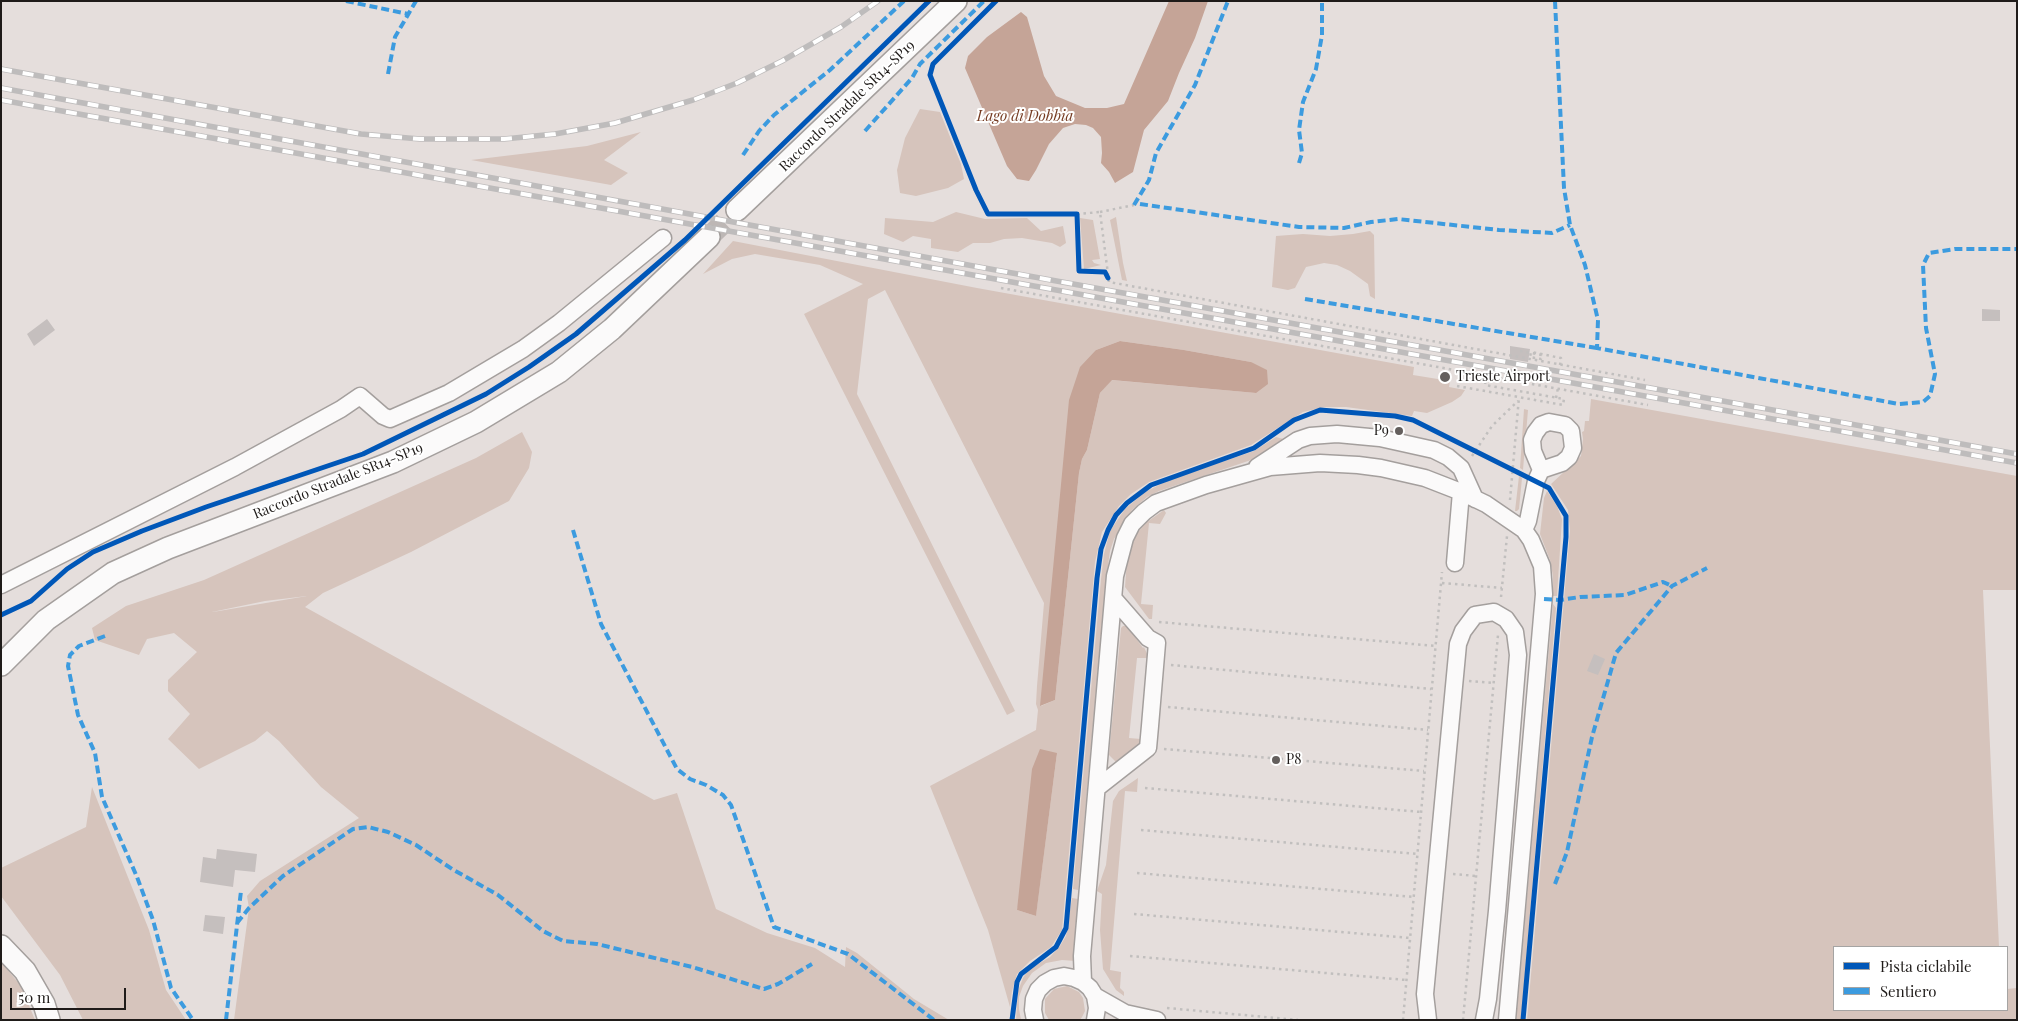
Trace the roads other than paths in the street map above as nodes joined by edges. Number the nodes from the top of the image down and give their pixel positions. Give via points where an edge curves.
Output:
1 (956, 1) edge
2 (738, 210) tunnel mouth
3 (709, 237) tunnel mouth
4 (663, 238) dead end
5 (1251, 472) junction
6 (1538, 476) road end
7 (1468, 495) junction
8 (1524, 530) junction
9 (1449, 564) road end
10 (1, 585) edge
11 (1114, 599) junction
12 (1, 665) edge
13 (1097, 788) junction
14 (1, 946) edge
15 (1083, 982) junction
16 (1095, 996) junction
17 (1159, 1014) edge
18 (49, 1020) edge
19 (1035, 1020) edge
20 (1095, 1020) edge
21 (1428, 1020) edge
22 (1484, 1020) edge
23 (1507, 1020) edge

1 - 2 main road, Raccordo Stradale SR14-SP19
3 - 12 main road, Raccordo Stradale SR14-SP19 via 612,329 566,366 476,422 393,462 168,548 113,573 46,620
4 - 10 lane via 537,339 449,393 390,419 360,396 235,467
5 - 7 lane via 1302,464 1358,465 1402,472
5 - 7 lane via 1285,448 1310,436 1337,434 1380,438 1434,450 1448,457 1461,468
5 - 11 lane via 1170,496 1144,512 1124,538 1115,576
6 - 8 lane
7 - 8 lane
7 - 9 lane
8 - 23 lane via 1542,566 1545,581
11 - 13 lane
11 - 13 lane via 1148,638 1157,643 1152,706 1148,748
13 - 15 lane via 1082,956
14 - 18 main road via 25,971 44,1004
15 - 16 lane
15 - 19 lane via 1064,976 1045,983 1034,1000
16 - 17 lane via 1125,1013
16 - 20 lane
21 - 22 lane via 1424,994 1458,644 1475,615 1488,612 1506,619 1515,632 1518,655 1495,931

